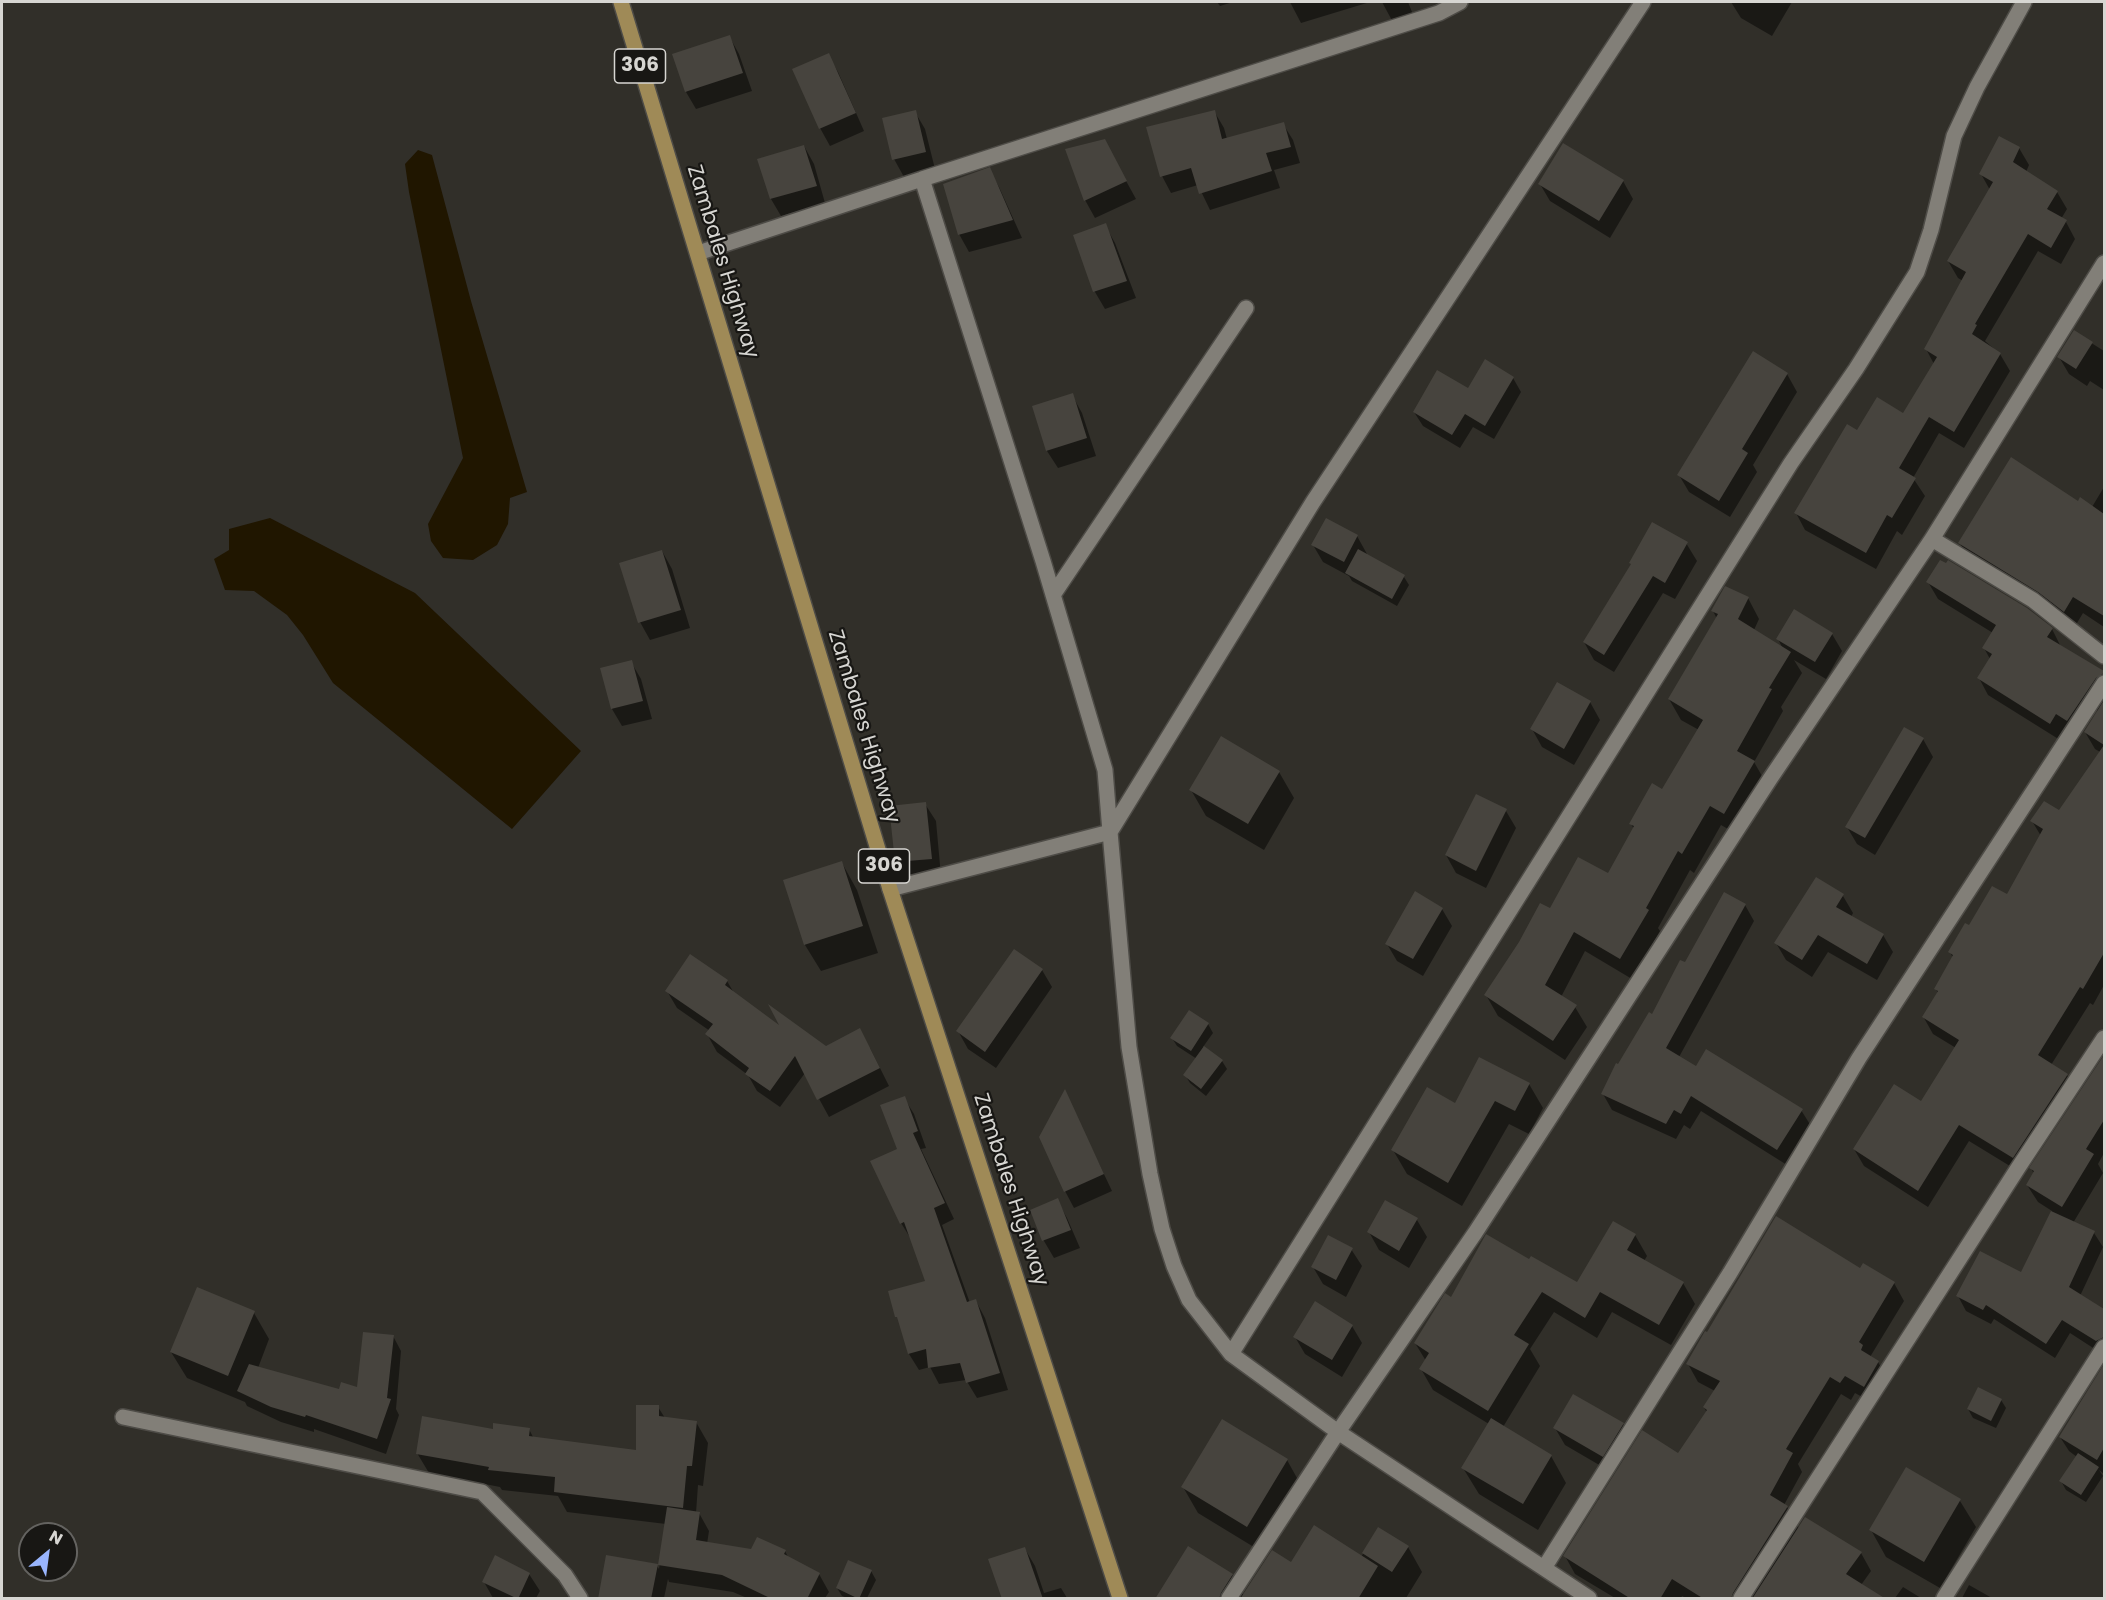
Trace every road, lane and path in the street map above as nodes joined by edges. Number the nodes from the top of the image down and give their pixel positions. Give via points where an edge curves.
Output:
1 (621, 2) edge
2 (1460, 2) edge
3 (1643, 2) edge
4 (2024, 2) edge
5 (922, 179) junction
6 (698, 253) junction
7 (2104, 263) edge
8 (1246, 308) dead end
9 (1932, 539) junction
10 (1053, 595) junction
11 (2104, 656) edge
12 (2104, 683) edge
13 (1110, 832) junction
14 (890, 889) junction
15 (2104, 1038) edge
16 (2104, 1347) edge
17 (1231, 1354) junction
18 (123, 1417) dead end
19 (1338, 1432) junction
20 (1544, 1568) junction
21 (580, 1599) edge
22 (1120, 1599) edge
23 (1229, 1599) edge
24 (1589, 1599) edge
25 (1741, 1599) edge
26 (1944, 1599) edge

1 - 6 main road, Zambales Highway / 306
2 - 5 street via 1439,13
3 - 13 street via 1313,502
4 - 17 street via 1954,136 1917,272 1791,463
5 - 6 street
5 - 10 street
6 - 14 main road, Zambales Highway / 306
7 - 9 street
8 - 10 street
9 - 11 street via 2033,600
9 - 19 street via 1770,779 1475,1233
10 - 13 street via 1105,771
12 - 20 street via 1860,1058
13 - 14 street
13 - 17 street via 1129,1047 1162,1229 1189,1300
14 - 22 main road, Zambales Highway / 306
15 - 25 street
16 - 26 street
17 - 19 street
18 - 21 street via 482,1492 565,1575
19 - 20 street
19 - 23 street
20 - 24 street

